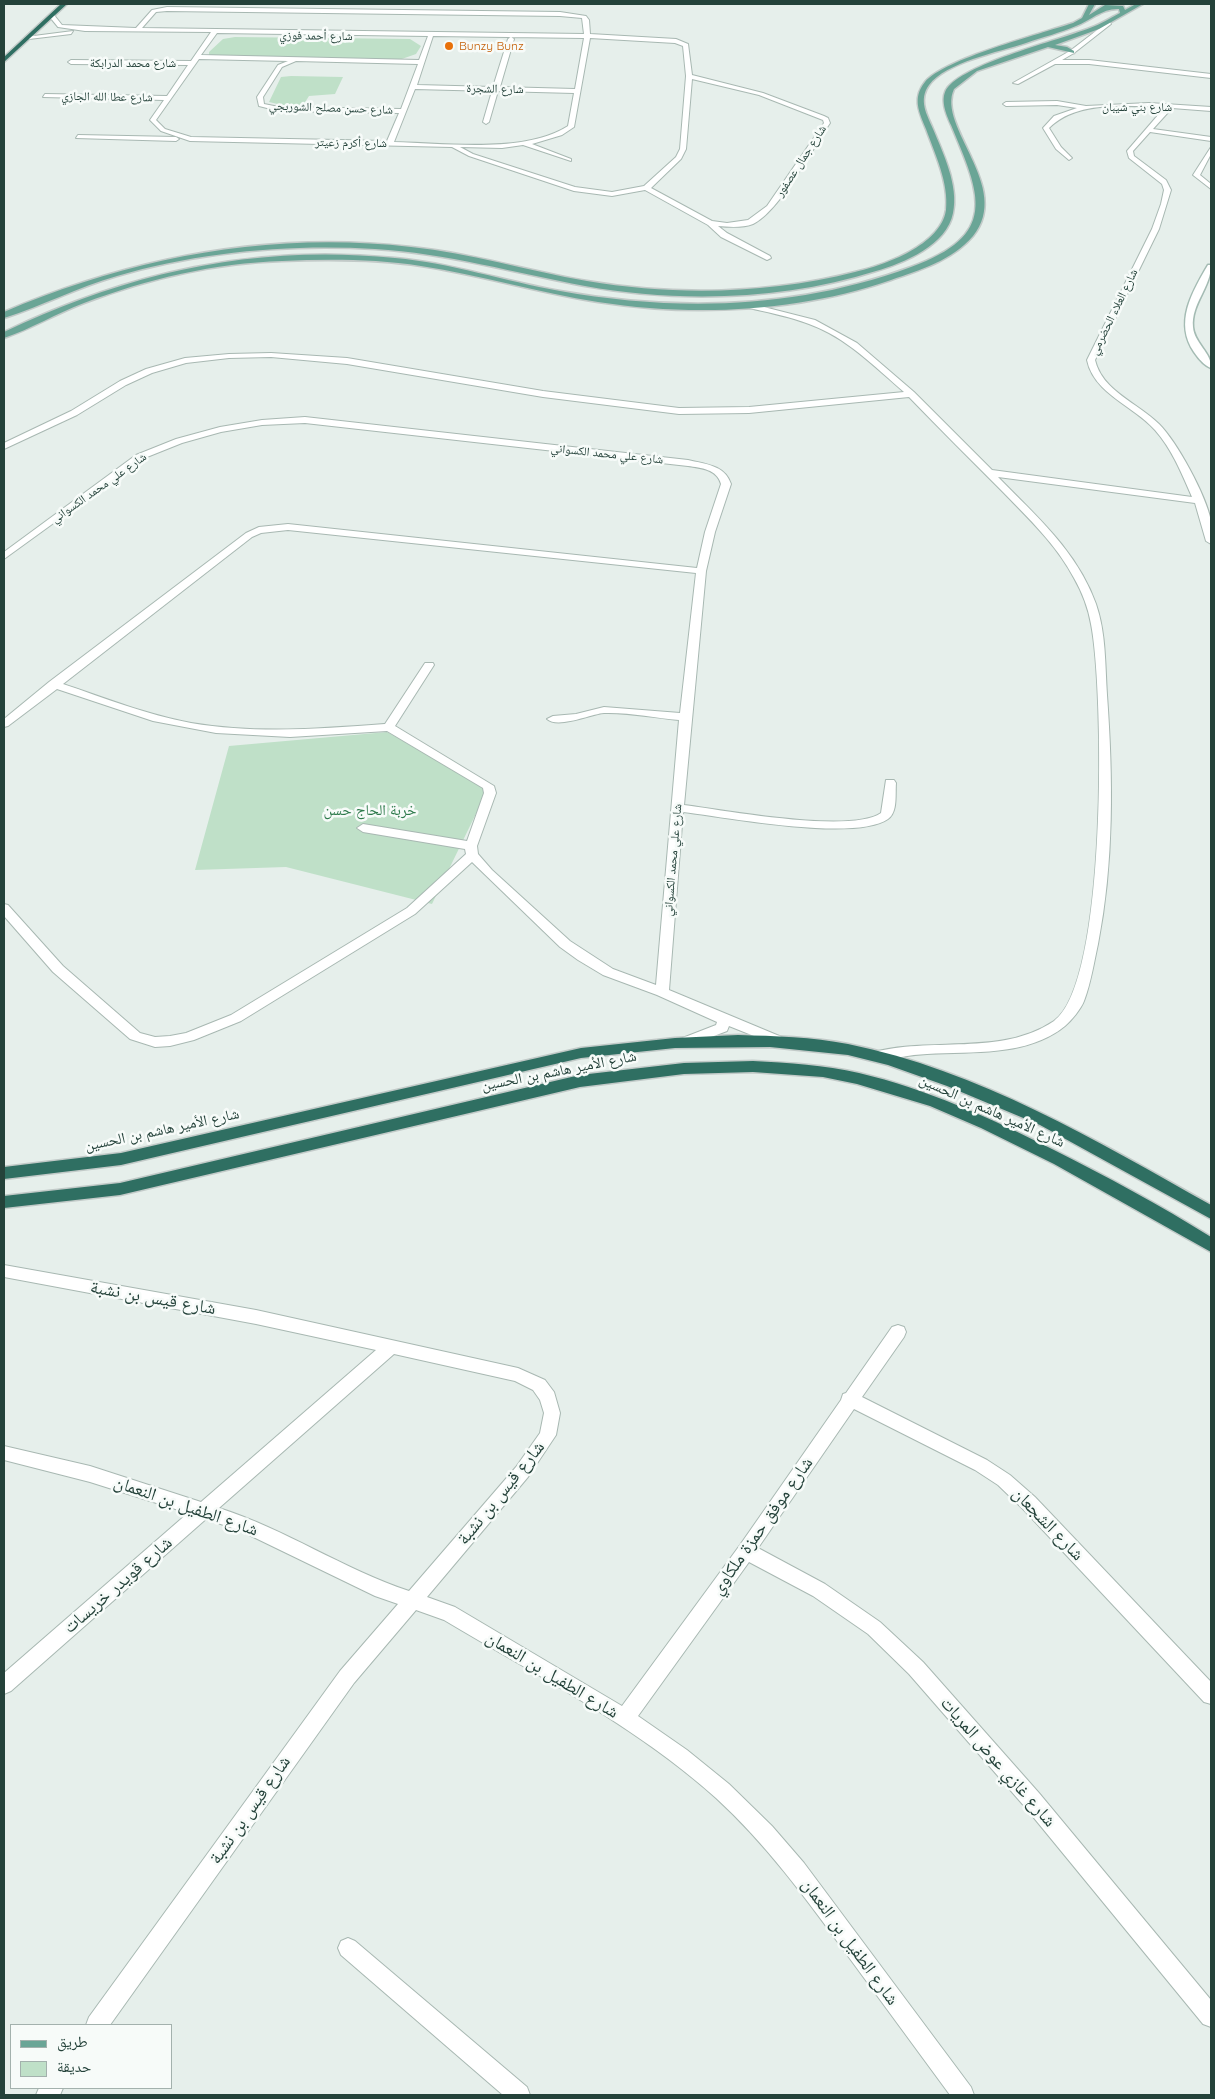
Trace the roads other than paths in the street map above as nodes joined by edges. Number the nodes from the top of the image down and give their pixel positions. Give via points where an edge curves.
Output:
1 (54, 4) edge
2 (64, 4) edge
3 (154, 4) edge
4 (517, 4) edge
5 (1092, 4) edge
6 (1140, 4) edge
7 (368, 12) junction
8 (513, 13) junction
9 (1123, 14) junction
10 (52, 16) junction
11 (364, 19) dead end
12 (1084, 19) junction
13 (1109, 23) junction
14 (359, 26) dead end
15 (128, 29) junction
16 (138, 29) junction
17 (84, 30) junction
18 (215, 33) junction
19 (354, 33) junction
20 (18, 36) dead end
21 (430, 36) junction
22 (29, 37) junction
23 (587, 38) junction
24 (511, 39) junction
25 (1043, 46) junction
26 (1072, 52) junction
27 (4, 60) edge
28 (197, 60) junction
29 (296, 61) junction
30 (71, 62) dead end
31 (421, 62) junction
32 (1056, 62) junction
33 (1089, 62) junction
34 (689, 76) junction
35 (1211, 76) edge
36 (1016, 83) dead end
37 (414, 87) junction
38 (494, 89) junction
39 (576, 91) junction
40 (45, 96) dead end
41 (168, 98) junction
42 (1006, 104) dead end
43 (1169, 106) junction
44 (1088, 107) junction
45 (1211, 109) edge
46 (404, 111) junction
47 (153, 120) junction
48 (486, 122) dead end
49 (1149, 130) junction
50 (78, 137) dead end
51 (123, 138) junction
52 (190, 139) junction
53 (1211, 139) edge
54 (390, 143) junction
55 (525, 144) junction
56 (452, 145) junction
57 (1210, 153) edge
58 (1069, 158) dead end
59 (569, 160) dead end
60 (1211, 187) edge
61 (646, 188) junction
62 (710, 223) junction
63 (767, 258) dead end
64 (1211, 267) edge
65 (748, 305) junction
66 (4, 314) edge
67 (4, 335) edge
68 (1211, 365) edge
69 (910, 394) junction
70 (4, 446) edge
71 (990, 473) junction
72 (1197, 500) junction
73 (1211, 541) edge
74 (4, 556) edge
75 (701, 571) junction
76 (430, 665) dead end
77 (53, 684) junction
78 (685, 717) junction
79 (553, 720) dead end
80 (4, 724) edge
81 (389, 727) junction
82 (890, 783) dead end
83 (678, 808) junction
84 (363, 828) dead end
85 (472, 851) junction
86 (4, 908) edge
87 (662, 992) junction
88 (719, 1016) junction
89 (779, 1041) junction
90 (684, 1042) junction
91 (876, 1057) junction
92 (4, 1174) edge
93 (4, 1202) edge
94 (1211, 1212) edge
95 (1211, 1245) edge
96 (6, 1270) edge
97 (898, 1332) dead end
98 (390, 1348) junction
99 (849, 1399) junction
100 (4, 1453) edge
101 (204, 1509) junction
102 (746, 1551) junction
103 (413, 1600) junction
104 (4, 1685) edge
105 (1211, 1696) edge
106 (625, 1718) junction
107 (348, 1948) dead end
108 (1211, 2016) edge
109 (99, 2024) edge
110 (519, 2095) edge
111 (963, 2095) edge

1 - 20 highway
2 - 10 highway
3 - 15 street
4 - 8 street
5 - 12 main road
6 - 9 main road
7 - 8 street
7 - 11 street
7 - 16 street via 167,8 154,11
8 - 23 street via 580,15 586,20
9 - 12 main road via 1121,7 1107,6
9 - 13 main road
10 - 17 street, شارع أحمد فوزي via 60,26
10 - 22 highway
12 - 66 main road via 956,64 925,85 920,104 951,192 949,217 919,248 889,264 856,274 765,290 715,294 583,283 421,250 334,245 277,246 198,255 138,267 61,290
13 - 25 main road
13 - 26 street
14 - 19 street
15 - 16 street, شارع أحمد فوزي
15 - 17 street, شارع أحمد فوزي
16 - 18 street, شارع أحمد فوزي
17 - 18 street, شارع أحمد فوزي
17 - 22 street, شارع أحمد فوزي
18 - 19 street, شارع أحمد فوزي
18 - 21 street, شارع أحمد فوزي
18 - 28 street
19 - 21 street, شارع أحمد فوزي
21 - 23 street, شارع أحمد فوزي
21 - 24 street, شارع أحمد فوزي
21 - 31 street
22 - 27 highway
23 - 24 street, شارع أحمد فوزي
23 - 34 street, شارع أحمد فوزي via 682,42 687,49
23 - 39 street, شارع أكرم زعيتر
24 - 38 street
25 - 26 main road via 1058,46
25 - 65 main road via 975,70 956,83 948,94 947,108 981,196 981,215 968,236 934,260 884,280 826,294
26 - 32 street
26 - 33 street
28 - 29 street via 277,58
28 - 30 street, شارع محمد الدرابكة
28 - 41 street
29 - 31 street
29 - 46 street, شارع حسن مصلح الشوربجي via 280,66 260,97 261,105 279,109
31 - 37 street
32 - 33 street
32 - 36 street
33 - 35 street
34 - 61 street via 682,153
34 - 62 street, شارع جمال عصفور via 768,97 826,120 824,129 766,211 750,222 737,225
37 - 38 street, شارع الشجرة
37 - 46 street
38 - 39 street, شارع الشجرة
38 - 48 street
39 - 55 street, شارع أكرم زعيتر via 571,127 553,137
40 - 41 street, شارع عطا الله الجازي
41 - 47 street
42 - 44 street via 1056,103
43 - 44 street, شارع بني شيبان via 1126,104
43 - 45 street, شارع بني شيبان
43 - 49 street
44 - 58 street, شارع بني شيبان via 1063,115 1047,126 1050,137
46 - 54 street
47 - 51 street via 146,128
47 - 52 street, شارع أكرم زعيتر via 163,130
49 - 53 street
49 - 72 street, شارع العلاء الحضرمي via 1129,153 1164,181 1167,193 1156,226 1094,350 1092,366 1110,389 1156,426
50 - 51 street
51 - 52 street
52 - 54 street, شارع أكرم زعيتر
54 - 56 street, شارع أكرم زعيتر
55 - 56 street, شارع أكرم زعيتر
55 - 59 street
56 - 61 street via 470,155 587,193 618,194
57 - 60 street via 1196,175
61 - 62 street, شارع جمال عصفور
62 - 63 street via 724,235
64 - 68 street via 1188,313 1187,326 1192,344
65 - 67 main road via 625,303 556,293 417,263 294,257 212,265 138,280 84,298
65 - 69 street via 799,318 840,336
69 - 70 street via 827,404 701,412 570,398 347,361 271,355 229,356 149,371 74,413
69 - 71 street
71 - 72 street
71 - 91 street via 1064,552 1084,589 1095,621 1107,771 1099,891 1089,958 1077,1002 1058,1026 1048,1032 1012,1043 906,1049
72 - 73 street
74 - 75 street, شارع علي محمد الكسواني via 139,457 161,447 248,424 305,420 709,468 721,474 726,484
75 - 77 street via 288,527 269,528 249,534
75 - 78 street, شارع علي محمد الكسواني
76 - 81 street
77 - 80 street
77 - 81 street via 200,728 293,733
78 - 79 street via 604,710
78 - 83 street, شارع علي محمد الكسواني
81 - 85 street via 488,786 490,793
82 - 83 street via 885,816 859,825 833,826
83 - 87 street, شارع علي محمد الكسواني
84 - 85 street
85 - 86 street via 411,911 236,1018 170,1041 155,1042 135,1036 58,969
85 - 87 street via 495,879 565,944 608,972
87 - 88 street
88 - 89 street
88 - 90 street via 724,1021 722,1028
89 - 90 highway, شارع الأمير هاشم بن الحسين
89 - 91 highway, شارع الأمير هاشم بن الحسين via 834,1047
90 - 92 highway, شارع الأمير هاشم بن الحسين via 581,1053 121,1159
91 - 94 highway, شارع الأمير هاشم بن الحسين via 926,1072 1045,1120
93 - 95 highway, شارع الأمير هاشم بن الحسين via 120,1189 580,1081 643,1071 738,1065 857,1078 926,1097 1038,1149 1157,1210
96 - 98 street, شارع قيس بن نشبة via 249,1316
97 - 99 street, شارع موفق حمزة ملكاوي
98 - 101 street, شارع قويدر خريسات
98 - 103 street, شارع قيس بن نشبة via 518,1376 540,1385 548,1397 552,1413 548,1435 522,1472
99 - 102 street, شارع موفق حمزة ملكاوي
99 - 105 street, شارع الشجعان via 1004,1480
100 - 101 street, شارع الطفيل بن النعمان via 90,1474
101 - 103 street, شارع الطفيل بن النعمان via 245,1524 381,1590
101 - 104 street, شارع قويدر خريسات
102 - 106 street, شارع موفق حمزة ملكاوي
102 - 108 street, شارع غازي عوض المريات via 819,1590 874,1628 916,1668 1032,1800
103 - 106 street, شارع الطفيل بن النعمان via 449,1613
103 - 109 street, شارع قيس بن نشبة via 310,1725
106 - 111 street, شارع الطفيل بن النعمان via 722,1791 766,1833 797,1870
107 - 110 street

